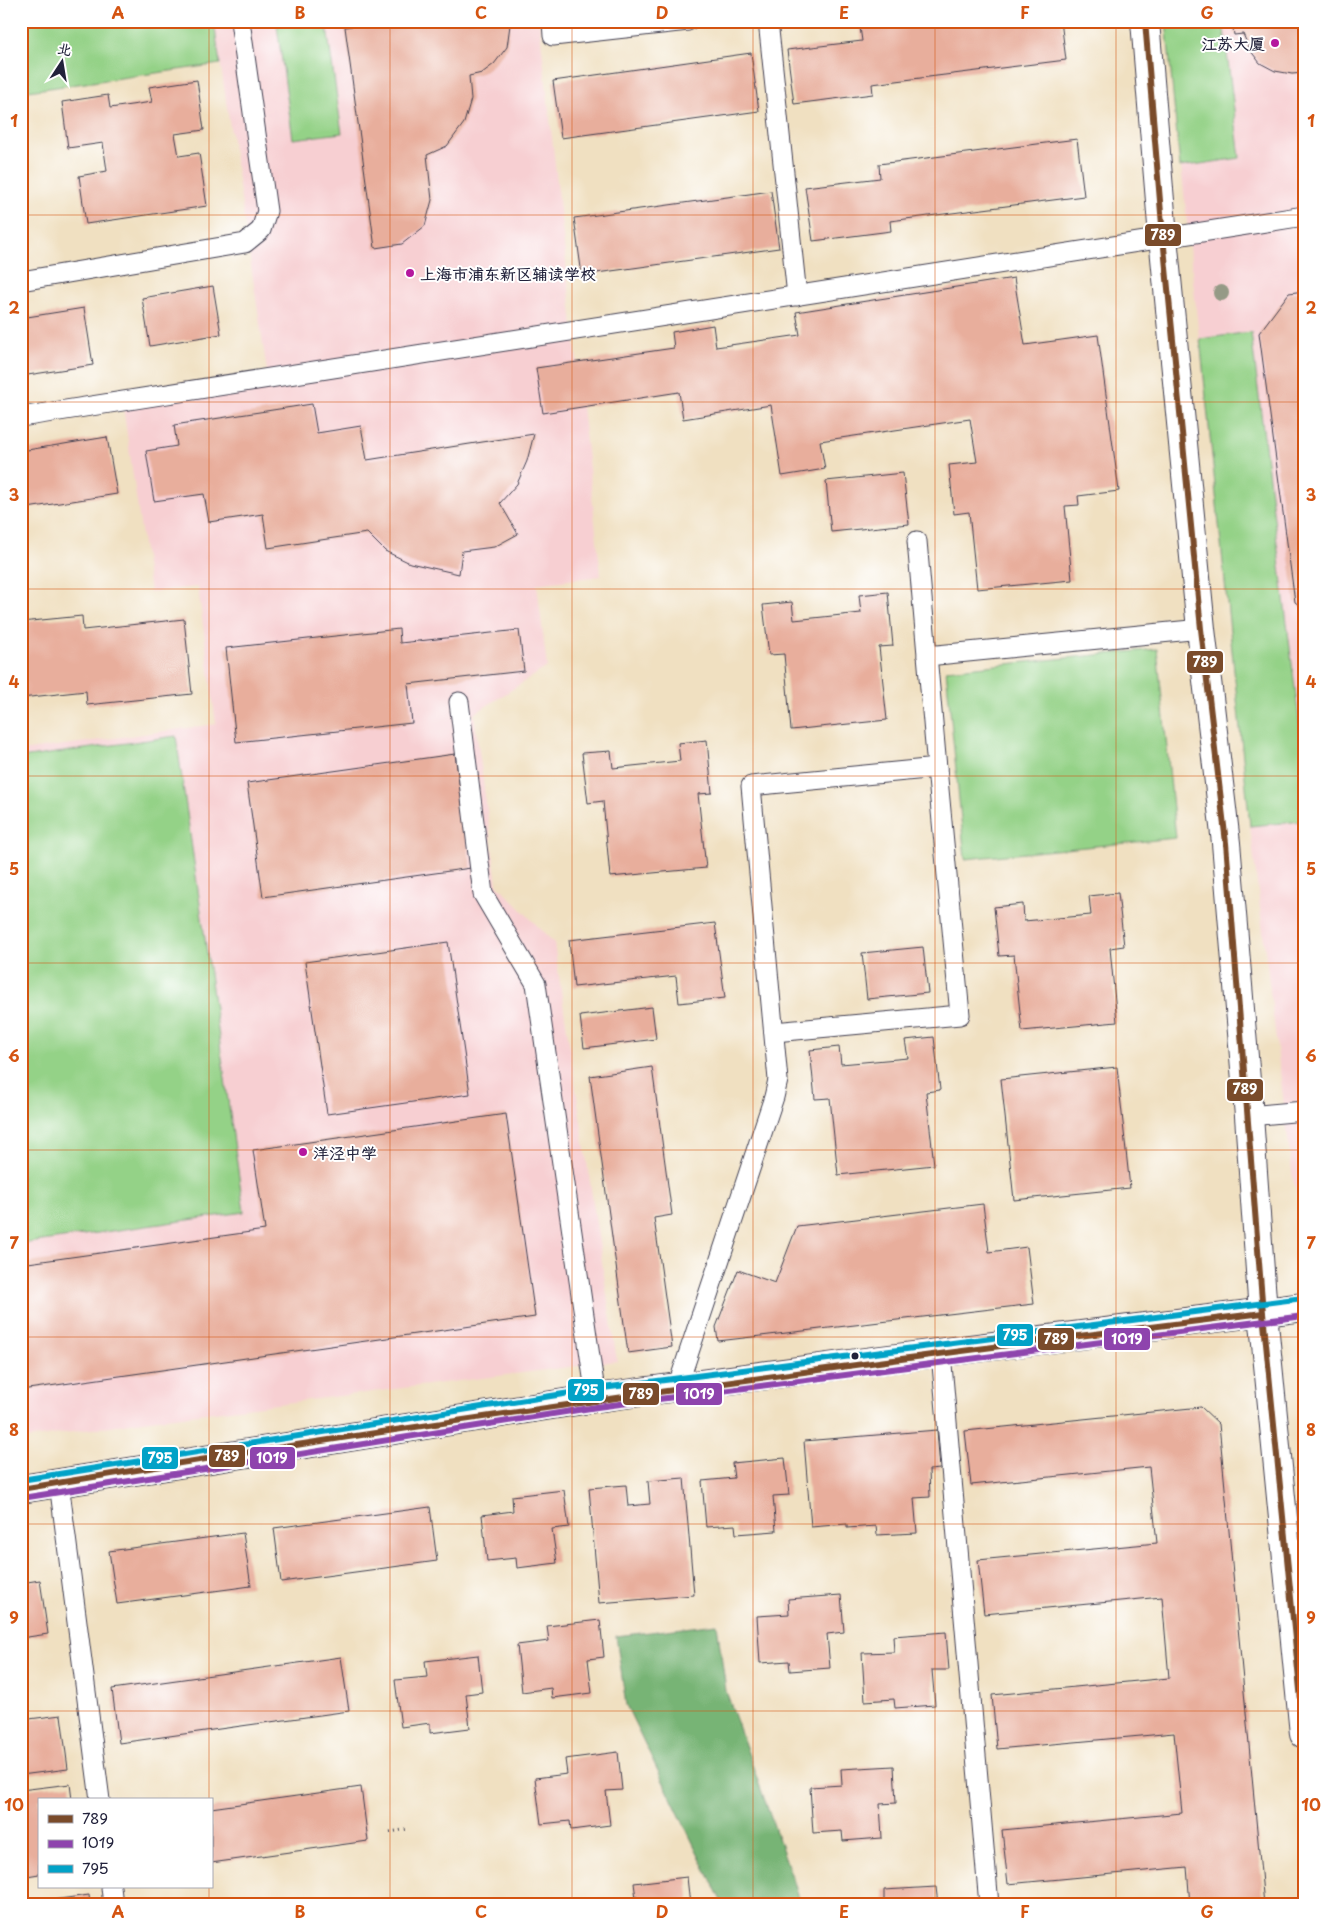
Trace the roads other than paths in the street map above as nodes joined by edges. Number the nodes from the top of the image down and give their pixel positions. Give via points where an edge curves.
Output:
1 (240, 21) edge
2 (552, 21) edge
3 (688, 21) edge
4 (768, 21) edge
5 (1145, 21) edge
6 (1304, 216) edge
7 (1163, 237) junction
8 (21, 281) edge
9 (797, 296) junction
10 (21, 417) edge
11 (917, 541) dead end
12 (1201, 629) junction
13 (928, 656) junction
14 (459, 702) dead end
15 (938, 768) junction
16 (774, 1032) junction
17 (1304, 1110) edge
18 (1249, 1116) junction
19 (1304, 1307) edge
20 (1263, 1314) junction
21 (941, 1353) junction
22 (676, 1388) junction
23 (596, 1398) junction
24 (59, 1483) junction
25 (21, 1489) edge
26 (1304, 1734) edge
27 (100, 1798) edge
28 (111, 1888) edge
29 (113, 1905) edge
30 (989, 1905) edge

1 - 8 lane via 267,211 262,230 245,243
2 - 3 lane via 553,36
4 - 9 lane
5 - 7 street
6 - 7 lane
7 - 9 lane
7 - 12 street
9 - 10 lane
11 - 13 lane
12 - 13 lane
12 - 18 street via 1226,843
13 - 15 lane
14 - 23 lane via 483,894 536,984
15 - 16 lane via 960,1015
15 - 16 lane via 751,786
16 - 22 lane via 778,1080 774,1097
17 - 18 lane
18 - 20 street
19 - 20 street
20 - 21 street
20 - 26 street
21 - 22 street
21 - 30 lane
22 - 23 street
23 - 24 street
24 - 25 street
24 - 27 lane
28 - 29 lane

